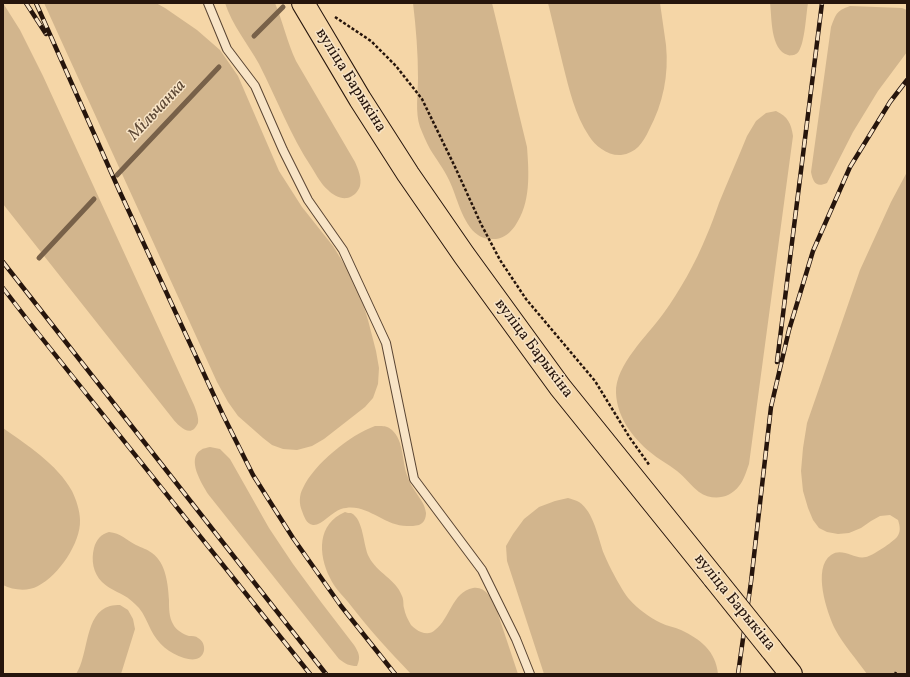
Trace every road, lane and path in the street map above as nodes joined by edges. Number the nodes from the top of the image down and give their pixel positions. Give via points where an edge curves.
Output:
1 (208, 3) edge
2 (303, 3) edge
3 (331, 13) dead end
4 (651, 468) dead end
5 (530, 674) edge
6 (791, 674) edge

1 - 5 lane via 227,49 255,86 308,200 343,250 386,343 414,479 482,570
2 - 6 main road, вуліца Барыкіна, bridge via 364,106 464,255 560,387
3 - 4 path via 371,41 422,98 480,224 500,260 526,299 595,381

